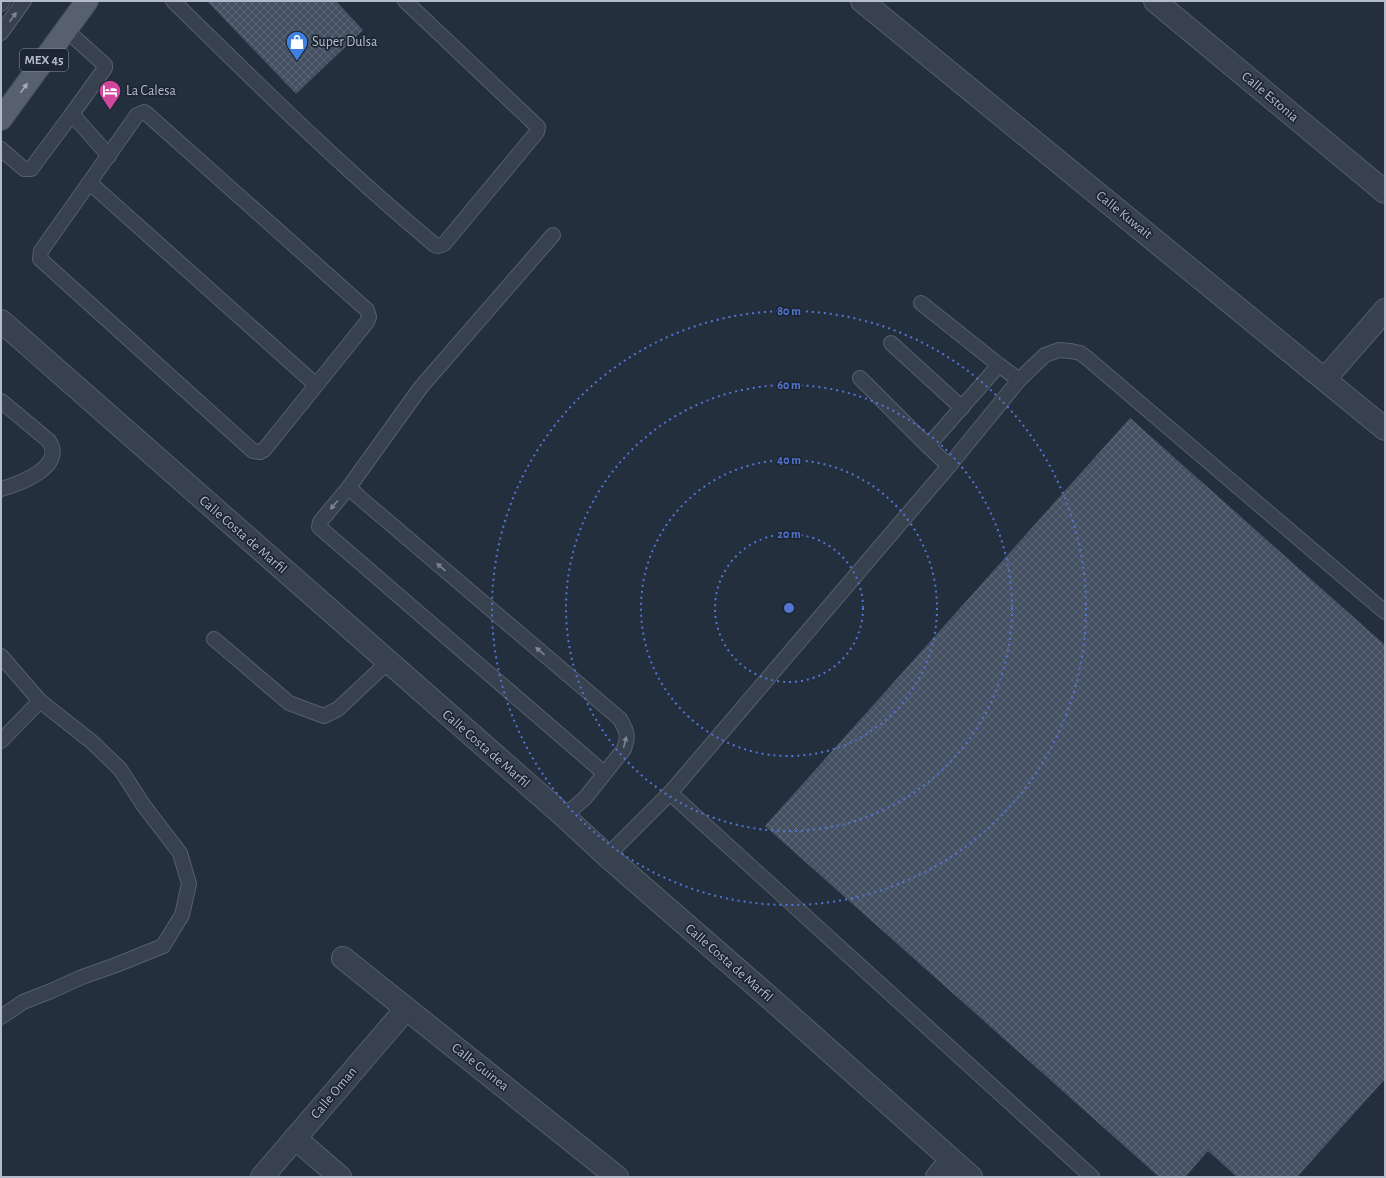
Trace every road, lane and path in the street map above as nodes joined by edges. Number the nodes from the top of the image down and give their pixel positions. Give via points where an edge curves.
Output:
1 (3, 1) edge
2 (24, 1) edge
3 (87, 1) edge
4 (172, 1) edge
5 (405, 1) edge
6 (862, 1) edge
7 (1155, 1) edge
8 (1, 4) edge
9 (66, 30) junction
10 (1, 33) edge
11 (72, 114) junction
12 (1, 119) edge
13 (1, 149) edge
14 (109, 156) junction
15 (90, 183) junction
16 (1385, 192) edge
17 (553, 235) dead end
18 (921, 303) dead end
19 (1385, 310) edge
20 (1, 320) edge
21 (891, 343) dead end
22 (999, 365) junction
23 (860, 378) dead end
24 (1324, 379) junction
25 (1019, 380) junction
26 (316, 385) junction
27 (1, 401) edge
28 (962, 408) junction
29 (1385, 429) edge
30 (928, 446) junction
31 (949, 466) junction
32 (349, 487) junction
33 (1, 489) edge
34 (1385, 612) edge
35 (214, 639) dead end
36 (1, 656) edge
37 (388, 662) junction
38 (40, 701) junction
39 (1, 741) edge
40 (604, 773) junction
41 (670, 793) junction
42 (564, 816) junction
43 (607, 856) junction
44 (342, 958) dead end
45 (406, 1009) junction
46 (1, 1017) edge
47 (295, 1138) junction
48 (951, 1160) junction
49 (262, 1177) edge
50 (340, 1177) edge
51 (617, 1177) edge
52 (937, 1177) edge
53 (971, 1177) edge
54 (1092, 1177) edge

1 - 8 lane
10 -> 2 lane
3 - 9 main road, MEX 45
4 - 5 lane via 391,209 435,245 441,246 537,132 538,127
6 - 24 street, Calle Kuwait
7 - 16 street, Calle Estonia
9 - 11 lane via 105,65
12 -> 9 main road, MEX 45
11 - 13 lane via 31,169 24,169
11 - 14 lane
14 - 15 lane
14 - 26 lane via 137,115 147,114 367,310 367,322
15 - 26 lane
15 - 26 lane via 41,251 40,259 253,451 264,450
17 - 32 lane via 421,388
18 - 22 lane
19 - 24 street
20 - 37 street, Calle Costa de Marfil
21 - 28 lane
22 - 25 lane
22 - 28 lane
23 - 30 lane
24 - 29 street, Calle Kuwait
25 - 31 lane
25 - 34 lane via 1045,355 1059,350 1080,353
27 - 33 lane via 49,441 53,452 45,468 17,485
28 - 30 lane
30 - 31 lane
31 - 41 lane
40 -> 32 lane via 624,749 627,740 620,719
32 -> 40 lane via 320,522 319,527
35 - 37 lane via 289,703 324,716 338,709
36 - 38 lane
37 - 42 street, Calle Costa de Marfil
38 - 39 lane
38 - 46 lane via 92,742 120,769 180,853 189,884 182,915 163,946 23,1002
40 - 42 lane via 586,798
41 - 43 lane
41 - 54 lane
42 - 43 street, Calle Costa de Marfil
43 - 48 street, Calle Costa de Marfil
44 - 45 street, Calle Guinea
45 - 47 street, Calle Oman
45 - 51 street, Calle Guinea
47 - 49 street, Calle Oman
47 - 50 street
48 - 52 street
48 - 53 street, Calle Costa de Marfil

